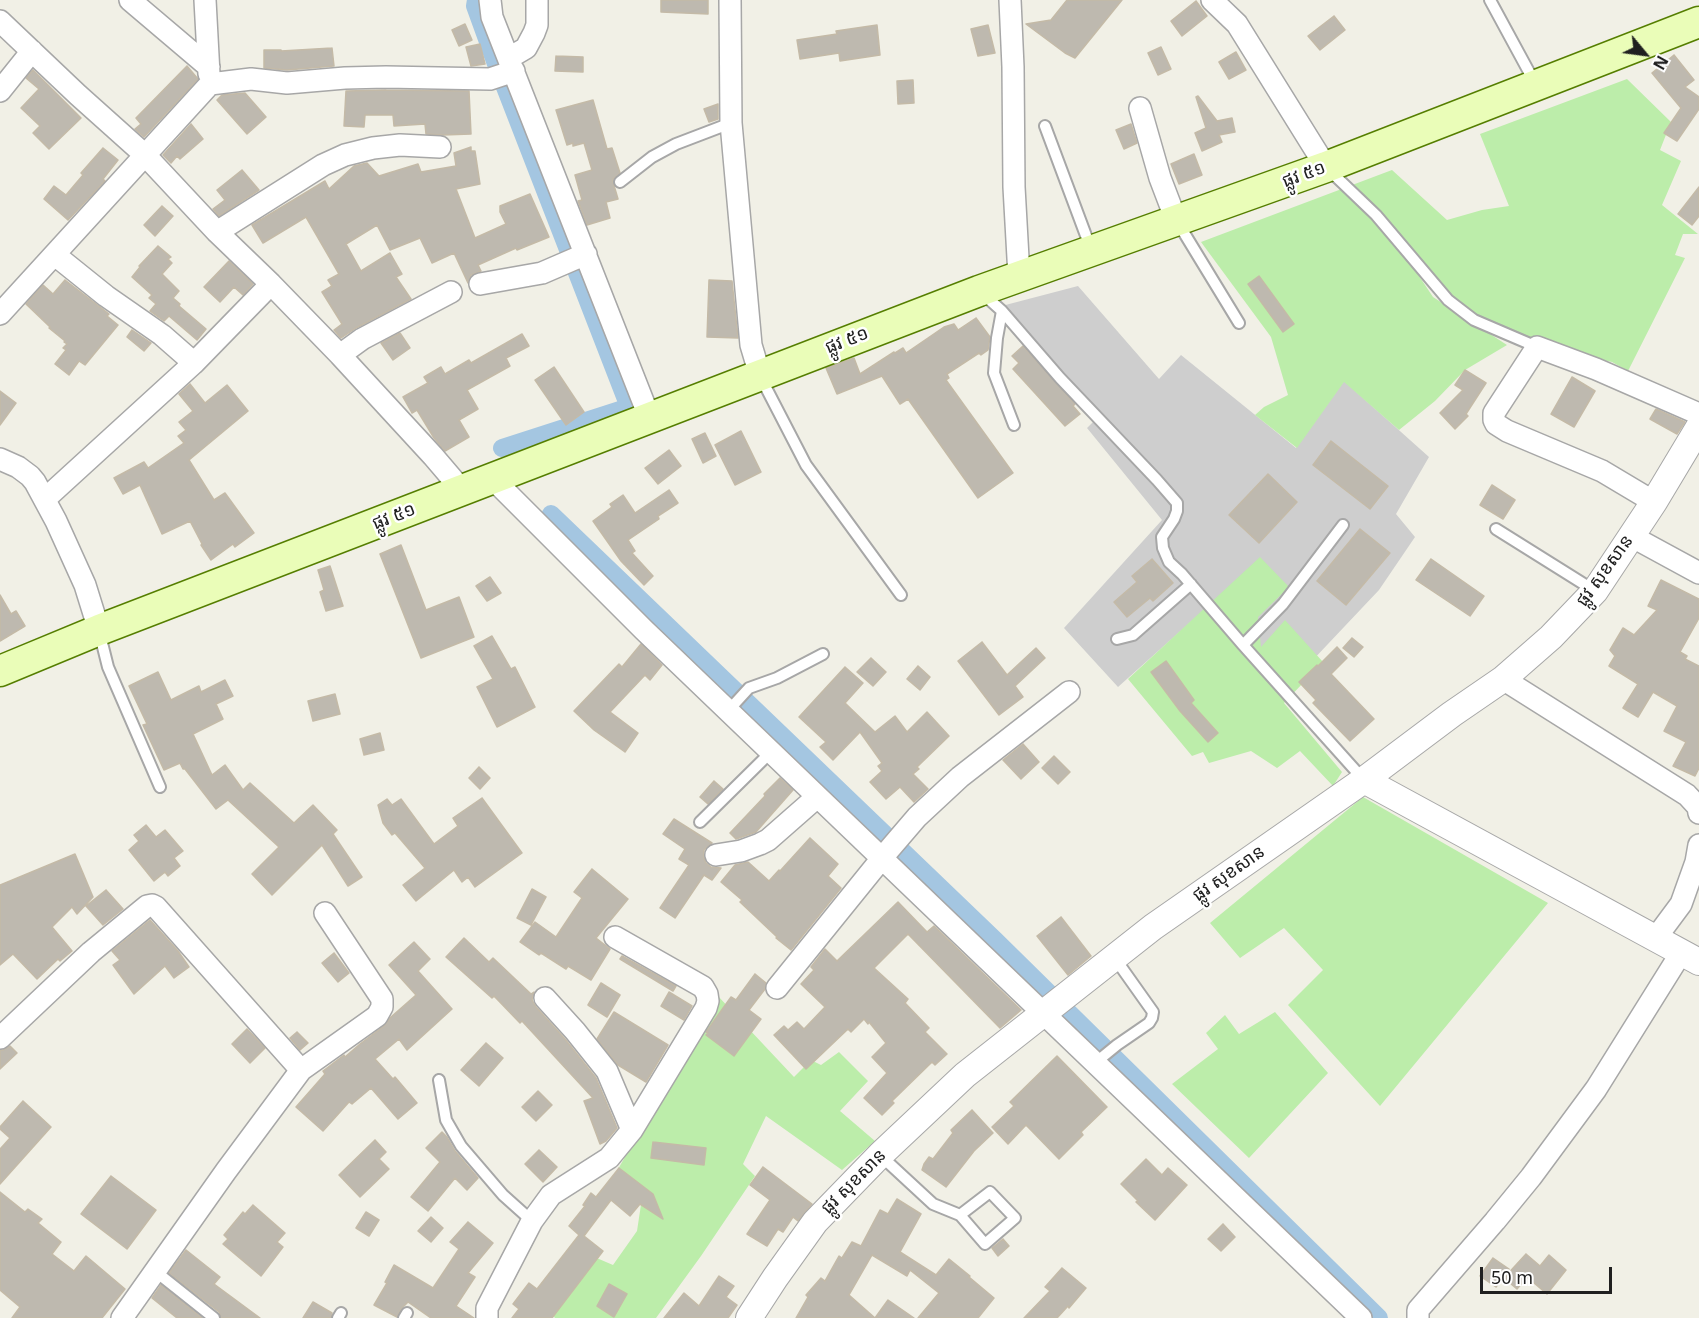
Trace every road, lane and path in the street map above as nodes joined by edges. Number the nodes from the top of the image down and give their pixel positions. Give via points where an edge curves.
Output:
1 (130, 0) edge
2 (205, 0) edge
3 (490, 0) edge
4 (537, 0) edge
5 (730, 0) edge
6 (1010, 0) edge
7 (1212, 0) edge
8 (1490, 0) edge
9 (0, 21) edge
10 (1699, 22) edge
11 (32, 51) junction
12 (505, 71) junction
13 (209, 75) junction
14 (1537, 86) junction
15 (0, 92) edge
16 (1140, 108) dead end
17 (731, 123) junction
18 (1045, 126) dead end
19 (440, 147) dead end
20 (145, 154) junction
21 (1326, 167) junction
22 (620, 182) dead end
23 (1176, 220) junction
24 (217, 232) junction
25 (1092, 250) junction
26 (55, 255) junction
27 (577, 258) junction
28 (1019, 276) junction
29 (271, 284) junction
30 (480, 284) dead end
31 (979, 291) junction
32 (451, 292) dead end
33 (1002, 311) junction
34 (0, 314) edge
35 (1239, 323) dead end
36 (1537, 347) junction
37 (340, 355) junction
38 (194, 363) junction
39 (760, 375) junction
40 (1699, 414) edge
41 (650, 419) junction
42 (1014, 425) dead end
43 (1699, 428) edge
44 (0, 459) edge
45 (492, 478) junction
46 (462, 490) junction
47 (45, 499) junction
48 (1654, 502) junction
49 (1343, 525) dead end
50 (1496, 529) dead end
51 (1631, 536) junction
52 (1699, 573) edge
53 (1191, 585) junction
54 (1595, 591) junction
55 (901, 595) dead end
56 (99, 630) junction
57 (1117, 639) dead end
58 (1243, 645) junction
59 (823, 654) dead end
60 (0, 671) edge
61 (1503, 679) junction
62 (1069, 692) dead end
63 (733, 706) junction
64 (771, 752) junction
65 (1364, 780) junction
66 (160, 787) dead end
67 (817, 796) junction
68 (1699, 807) edge
69 (1699, 813) edge
70 (700, 822) dead end
71 (1699, 845) edge
72 (890, 849) junction
73 (716, 855) dead end
74 (325, 914) dead end
75 (615, 937) dead end
76 (1655, 939) junction
77 (1114, 957) junction
78 (1690, 958) edge
79 (777, 988) dead end
80 (545, 998) dead end
81 (1053, 1005) junction
82 (0, 1038) edge
83 (1098, 1060) junction
84 (301, 1070) junction
85 (439, 1080) dead end
86 (632, 1130) junction
87 (880, 1155) junction
88 (960, 1215) junction
89 (532, 1221) junction
90 (155, 1271) junction
91 (122, 1318) edge
92 (214, 1318) edge
93 (487, 1318) edge
94 (749, 1318) edge
95 (1361, 1318) edge
96 (1418, 1318) edge

1 - 13 street
2 - 13 street
3 - 12 street
4 - 12 street via 534,33
5 - 17 street
6 - 28 street
7 - 21 street via 1237,24
8 - 14 lane
9 - 11 street
10 - 14 main road, ផ្លូវ ៥១
11 - 15 street
11 - 20 street
12 - 13 street via 287,83
12 - 27 street
13 - 20 street
14 - 21 main road, ផ្លូវ ៥១
16 - 23 street
17 - 22 lane via 676,144
17 - 39 street via 751,345
18 - 25 lane
19 - 24 street via 400,145 345,155
20 - 24 street
20 - 26 street
21 - 23 main road, ផ្លូវ ៥១
21 - 36 lane via 1376,215 1448,300 1474,320
23 - 25 main road, ផ្លូវ ៥១
23 - 35 lane
24 - 29 street
25 - 28 main road, ផ្លូវ ៥១
26 - 34 street
26 - 38 street
27 - 30 street via 542,273
27 - 41 street
28 - 31 main road, ផ្លូវ ៥១
29 - 37 street
29 - 38 street
31 - 33 lane
31 - 39 main road, ផ្លូវ ៥១
32 - 37 street via 362,339
33 - 42 lane via 994,373
33 - 53 lane via 1177,503 1174,519 1162,537 1163,548 1169,562
36 - 40 street
36 - 48 street via 1494,413 1496,424 1602,471
37 - 46 street
38 - 47 street
39 - 41 main road, ផ្លូវ ៥១
39 - 55 lane via 806,465
41 - 45 main road, ផ្លូវ ៥១
43 - 48 street, ផ្លូវ សុខសាន
44 - 47 street via 30,476
45 - 46 main road, ផ្លូវ ៥១
45 - 63 street via 644,630
46 - 56 main road, ផ្លូវ ៥១
47 - 56 street via 85,585
48 - 51 street, ផ្លូវ សុខសាន
49 - 58 lane via 1283,604
50 - 54 lane
51 - 52 street
51 - 54 street, ផ្លូវ សុខសាន
53 - 57 lane via 1133,635
53 - 58 lane
54 - 61 street, ផ្លូវ សុខសាន
56 - 60 main road, ផ្លូវ ៥១
56 - 66 lane via 108,667
58 - 65 lane
59 - 63 lane via 749,688
61 - 65 street, ផ្លូវ សុខសាន
61 - 68 street via 1687,795
62 - 72 street via 960,777
63 - 64 street
64 - 67 street
64 - 70 lane
65 - 76 street
65 - 77 street, ផ្លូវ សុខសាន
67 - 72 street
67 - 73 street via 768,840 741,851
68 - 69 street
71 - 76 street via 1681,903
72 - 79 street
72 - 81 street
74 - 84 street via 382,999 382,1007 376,1016
75 - 86 street via 703,987 708,1001
76 - 78 street
77 - 81 street, ផ្លូវ សុខសាន
77 - 83 lane via 1153,1012 1149,1023
78 - 96 street via 1531,1177 1418,1310
80 - 86 street via 607,1071
81 - 83 street
81 - 87 street, ផ្លូវ សុខសាន via 965,1075
82 - 84 street via 90,952 152,905
83 - 95 street
84 - 90 street
85 - 89 lane via 446,1120 461,1146 503,1195
86 - 89 street via 609,1158 551,1195
87 - 88 lane via 933,1204
87 - 94 street, ផ្លូវ សុខសាន via 815,1222
88 - 88 lane via 990,1192 1015,1218 985,1244
89 - 93 street via 487,1308
90 - 91 street
90 - 92 lane

